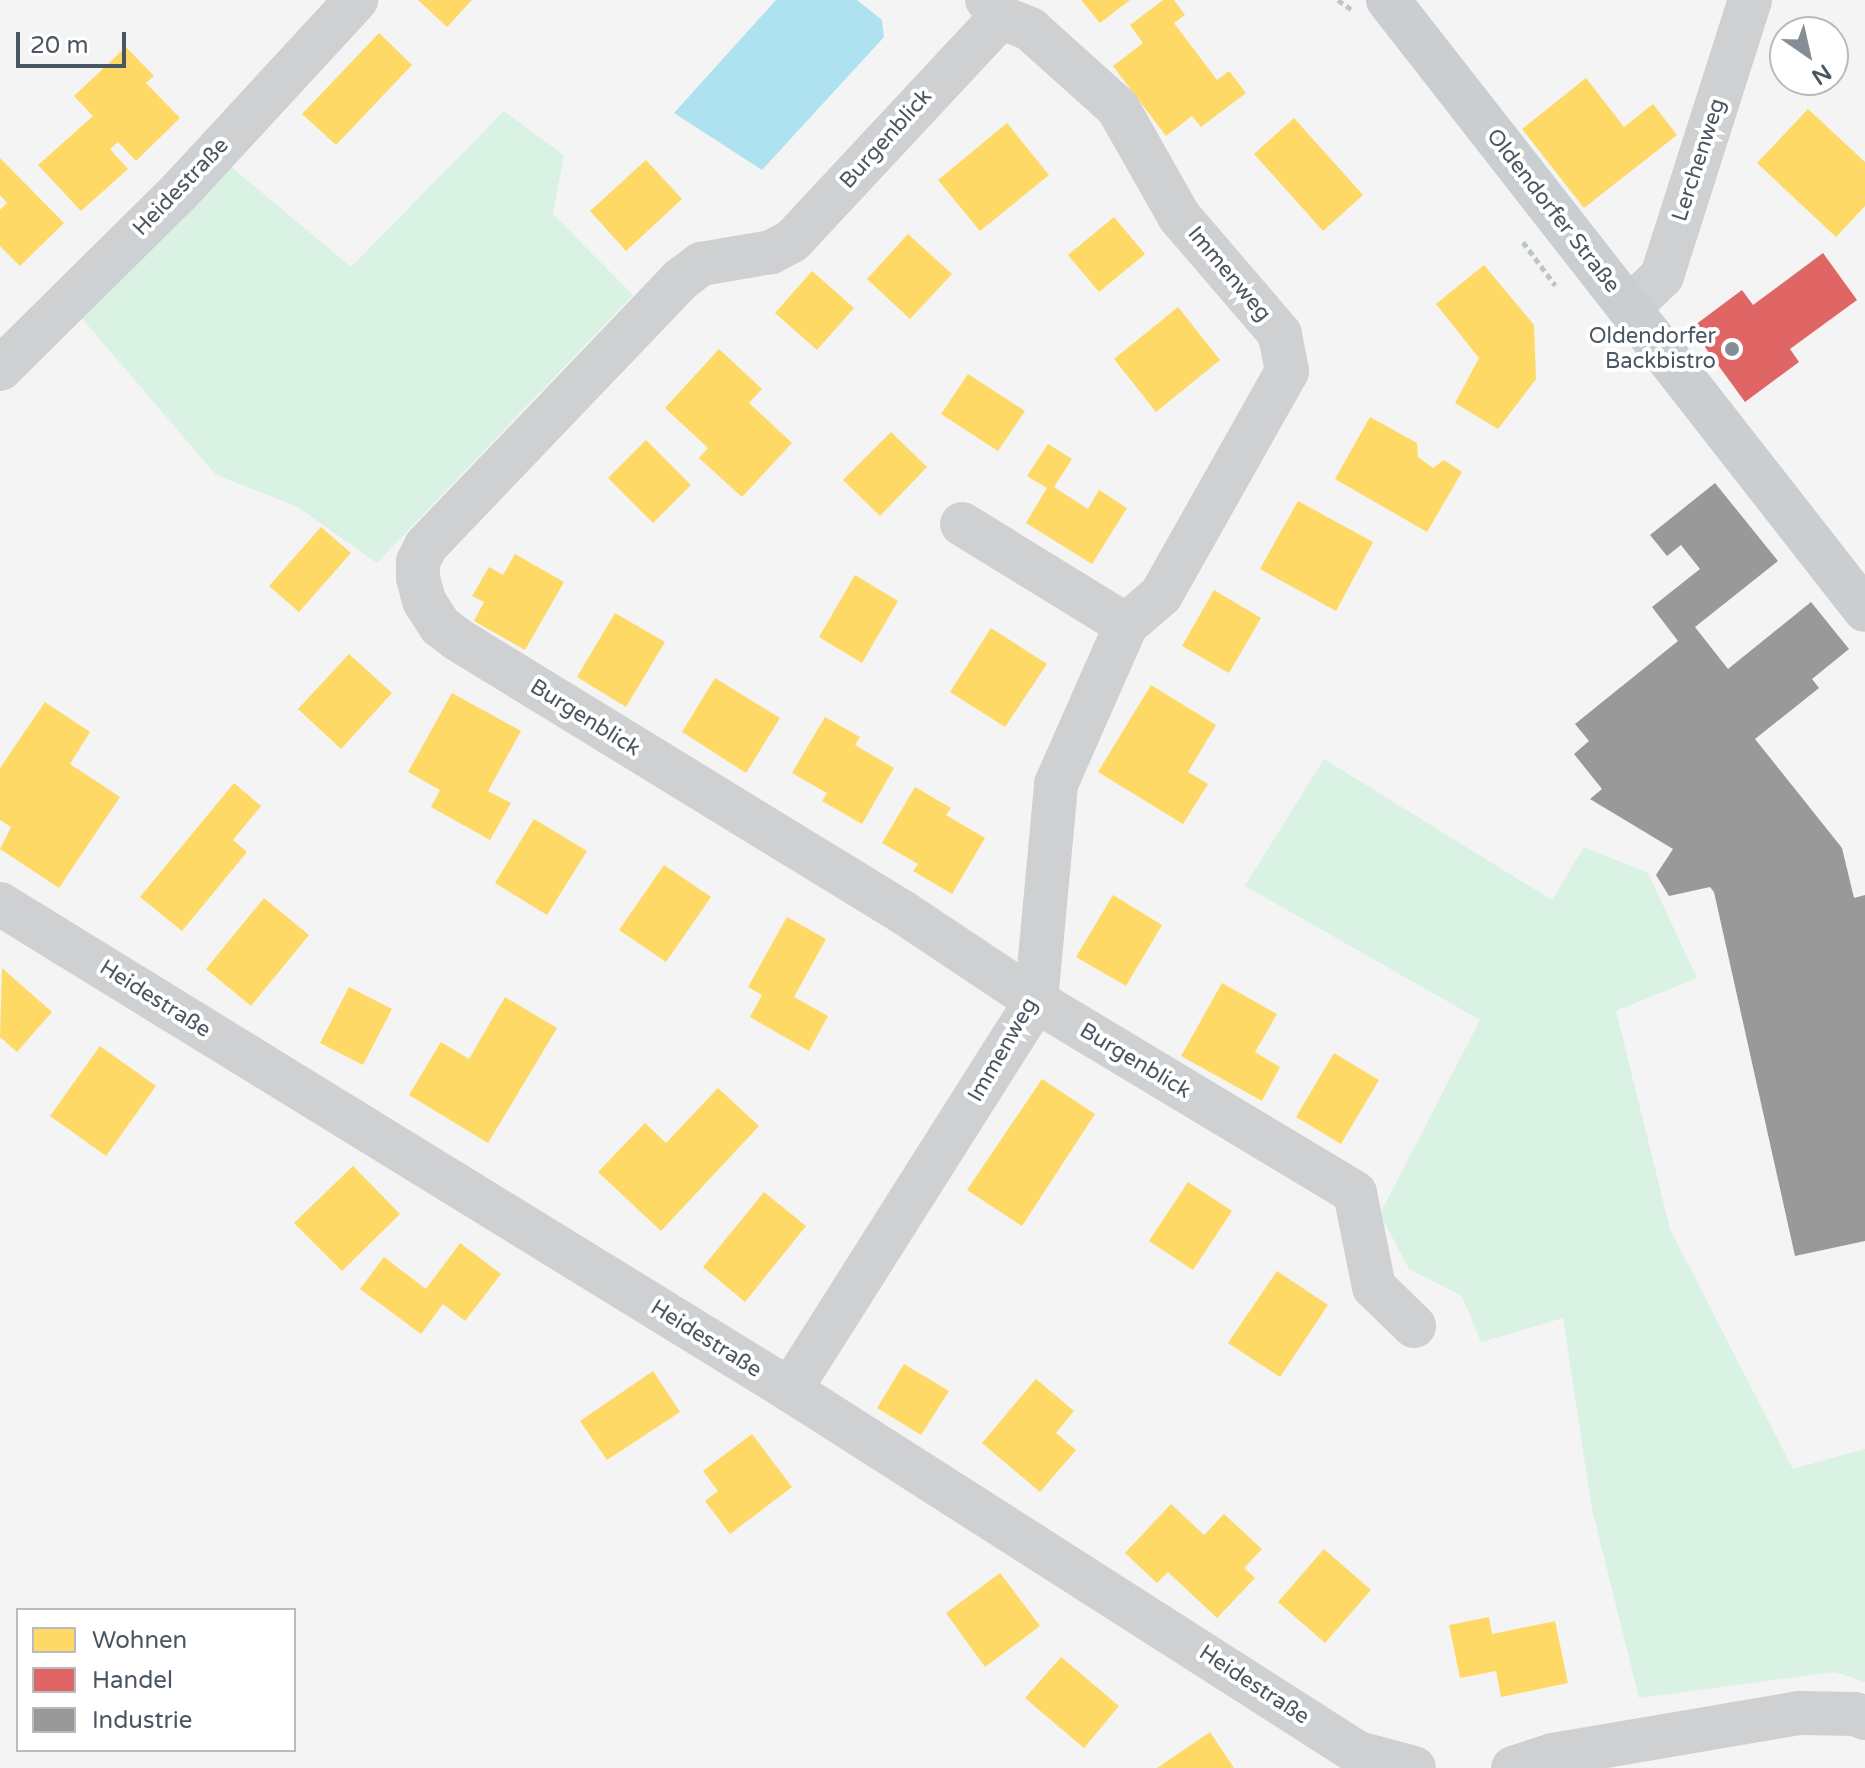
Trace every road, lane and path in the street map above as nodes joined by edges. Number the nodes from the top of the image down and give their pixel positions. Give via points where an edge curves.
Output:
1 (356, 0) edge
2 (1388, 0) edge
3 (1750, 0) edge
4 (994, 8) edge
5 (1629, 308) junction
6 (0, 369) edge
7 (962, 524) dead end
8 (1865, 610) edge
9 (1126, 625) junction
10 (0, 904) edge
11 (1036, 1001) junction
12 (1414, 1326) dead end
13 (790, 1390) junction
14 (1865, 1718) edge
15 (1347, 1761) edge
16 (1414, 1768) edge
17 (1513, 1768) edge

1 - 6 street, Heidestraße via 180,191
2 - 5 main road, Oldendorfer Straße
3 - 5 street, Lerchenweg via 1662,276
4 - 9 street, Immenweg via 1030,29 1118,108 1179,216 1280,334 1286,352 1287,371 1280,386 1161,595
4 - 11 street, Burgenblick via 792,241 771,252 701,264 680,280 426,546 418,578 424,601 440,626 457,639 904,913
5 - 8 main road, Oldendorfer Straße
7 - 9 street
9 - 11 street, Immenweg via 1056,784
10 - 13 street, Heidestraße
11 - 12 street, Burgenblick via 1355,1193 1374,1287
11 - 13 street, Immenweg
13 - 15 street, Heidestraße
14 - 17 street via 1800,1713 1553,1755
15 - 16 street, Heidestraße

